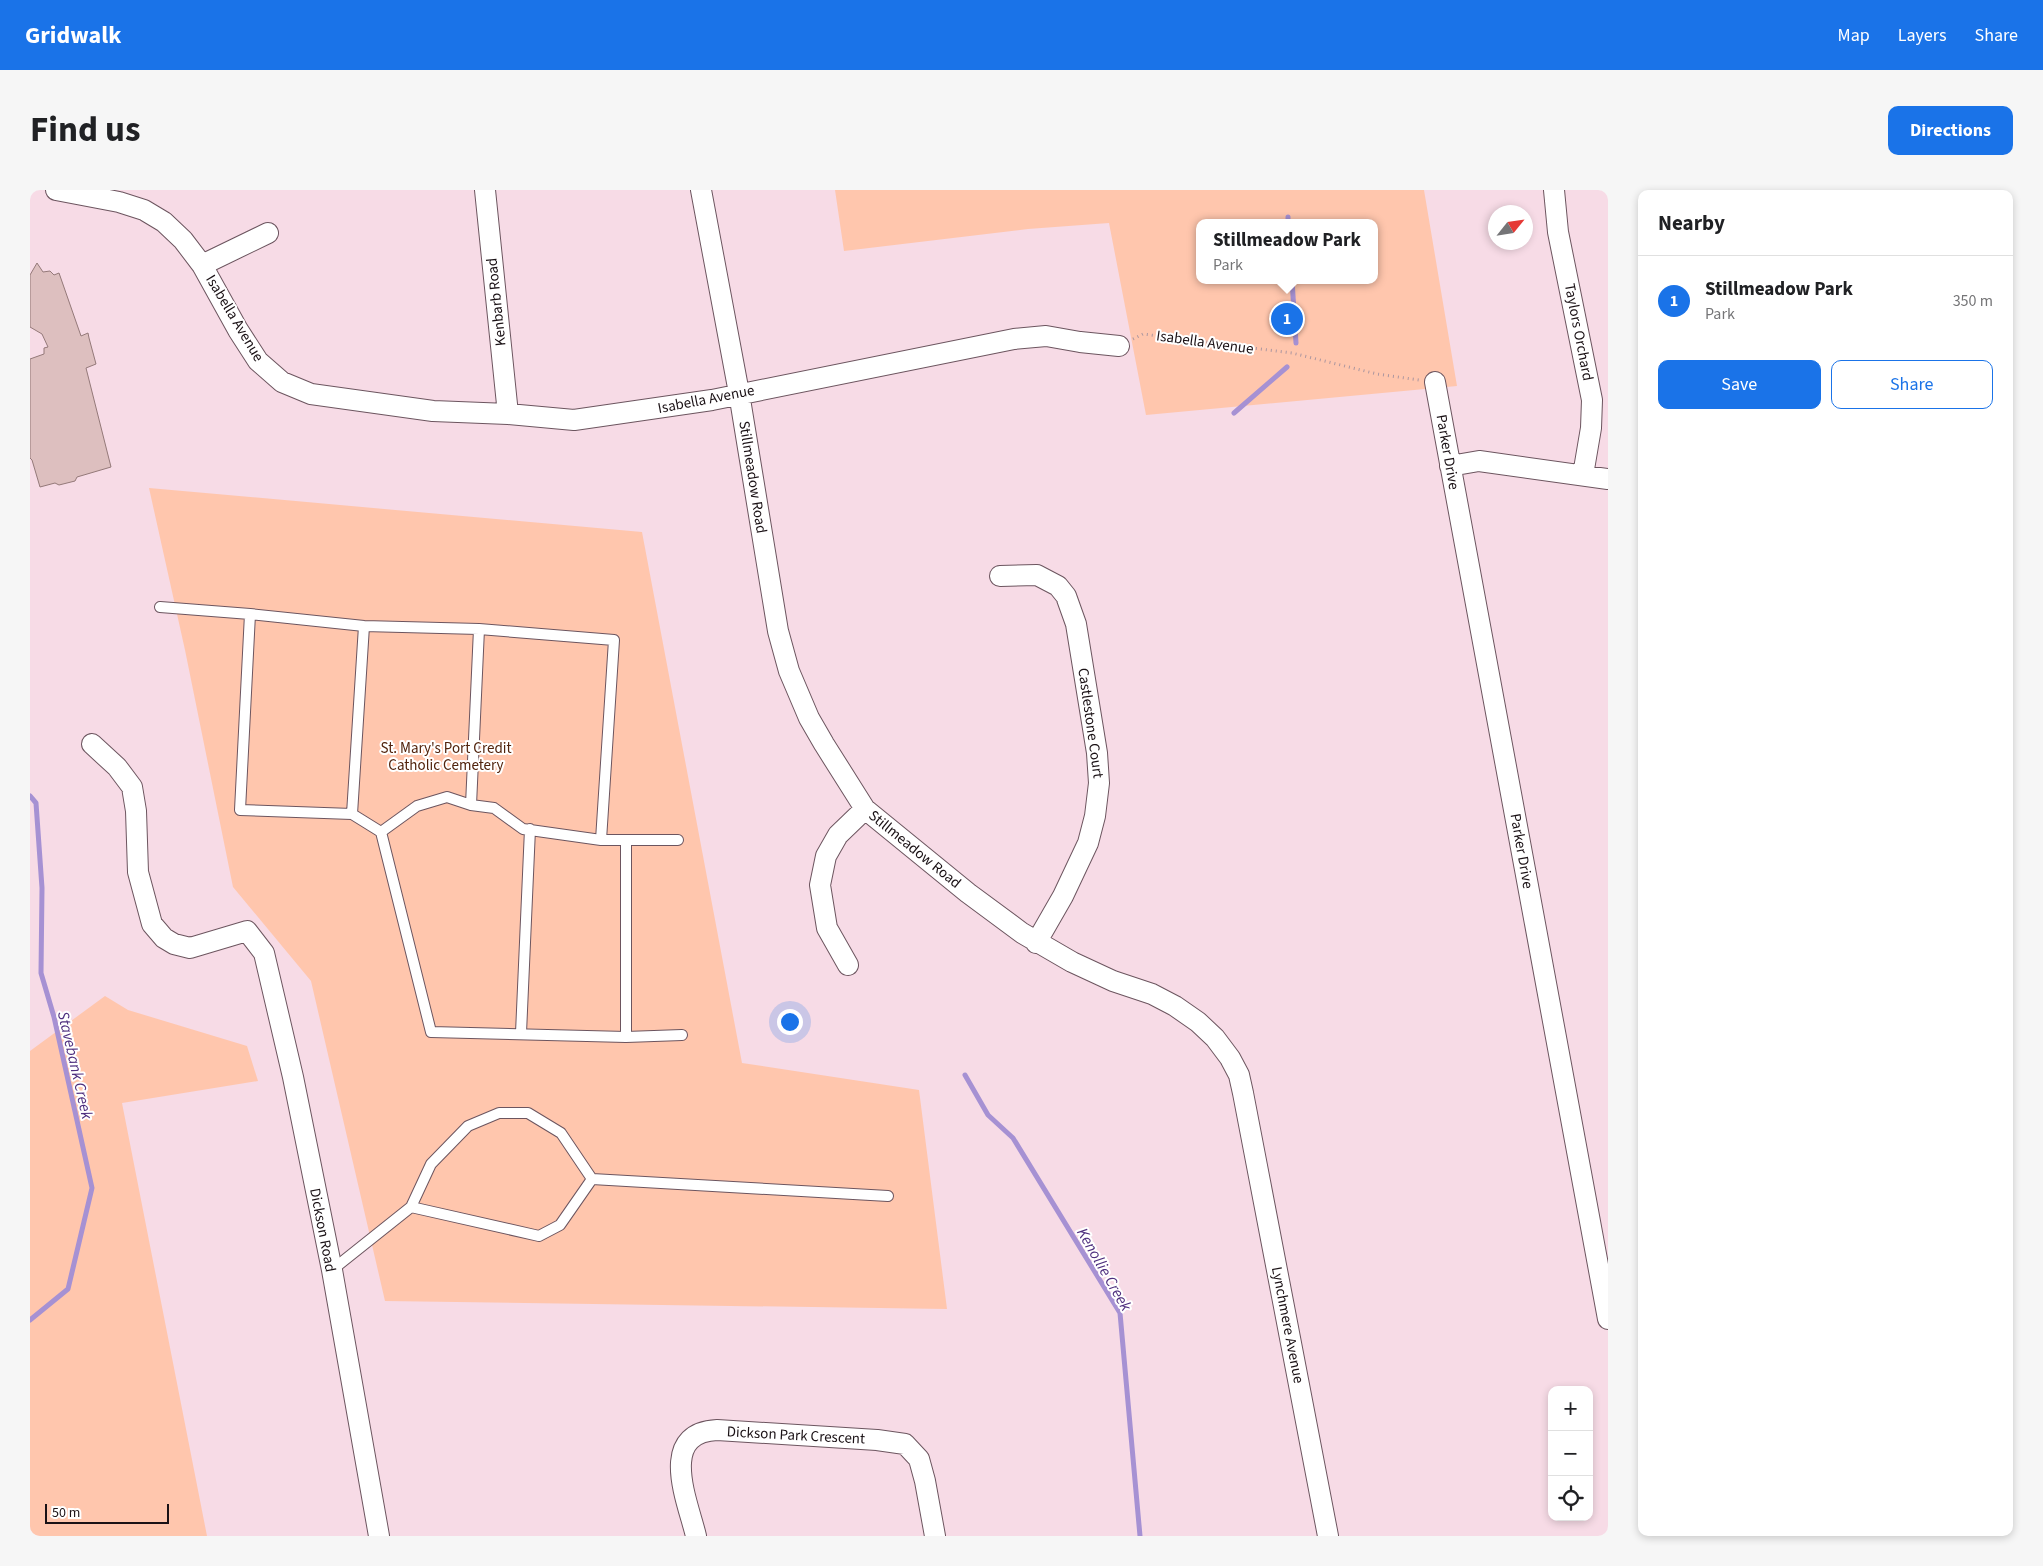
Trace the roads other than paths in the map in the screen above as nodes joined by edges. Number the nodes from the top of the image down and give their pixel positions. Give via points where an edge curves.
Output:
1 (56, 190) edge
2 (484, 190) edge
3 (701, 190) edge
4 (1554, 190) edge
5 (268, 233) dead end
6 (202, 265) junction
7 (1119, 346) road end
8 (1436, 382) road end
9 (739, 393) junction
10 (508, 414) junction
11 (1450, 466) junction
12 (1583, 475) junction
13 (1608, 480) edge
14 (1000, 576) dead end
15 (160, 607) dead end
16 (250, 614) junction
17 (364, 626) junction
18 (479, 629) junction
19 (92, 744) dead end
20 (471, 805) junction
21 (865, 809) junction
22 (352, 814) junction
23 (530, 829) junction
24 (381, 832) junction
25 (601, 840) junction
26 (626, 840) junction
27 (678, 840) dead end
28 (1036, 943) junction
29 (848, 965) dead end
30 (521, 1033) junction
31 (682, 1035) dead end
32 (626, 1037) junction
33 (1247, 1114) joint
34 (592, 1179) junction
35 (888, 1196) dead end
36 (411, 1206) junction
37 (332, 1270) junction
38 (1608, 1319) edge
39 (379, 1536) edge
40 (696, 1536) edge
41 (935, 1536) edge
42 (1328, 1536) edge

1 - 6 street, Isabella Avenue via 106,198 144,210 164,222 183,240
2 - 10 street, Kenbarb Road
3 - 9 street, Stillmeadow Road
4 - 12 street, Taylors Orchard via 1558,232 1592,400
5 - 6 street
6 - 10 street, Isabella Avenue via 258,361 282,382 311,394 343,399 433,411
7 - 9 street, Isabella Avenue via 1046,336
8 - 11 street, Parker Drive
9 - 10 street, Isabella Avenue via 712,400 574,420
9 - 21 street, Stillmeadow Road via 778,631 789,671 809,718
11 - 12 street via 1479,461
11 - 38 street, Parker Drive
12 - 13 street
14 - 28 street, Castlestone Court via 1037,575 1058,586 1066,596 1076,624 1097,753 1099,783 1088,843 1068,888
15 - 16 lane
16 - 17 lane
16 - 22 lane via 240,810
17 - 18 lane
17 - 22 lane
18 - 20 lane
18 - 25 lane via 614,640
19 - 37 street, Dickson Road via 132,787 138,872 152,924 164,938 190,948 247,931 264,953 293,1076
20 - 23 lane via 494,808 523,829
20 - 24 lane via 447,797 416,806
21 - 28 street, Stillmeadow Road via 968,893
21 - 29 street via 838,835 826,856 820,884 827,928
22 - 24 lane
23 - 25 lane
23 - 30 lane
24 - 30 lane via 431,1032
25 - 26 lane
26 - 27 lane
26 - 32 lane
28 - 33 street, Stillmeadow Road via 1114,981 1152,994 1198,1022 1215,1038 1239,1075
30 - 32 lane
31 - 32 lane
33 - 42 street, Lynchmere Avenue
34 - 35 lane
34 - 36 lane via 560,1225 539,1236
34 - 36 lane via 561,1133 528,1113 500,1113 468,1126 431,1164
36 - 37 lane
37 - 39 street, Dickson Road
40 - 41 street, Dickson Park Crescent via 681,1478 680,1456 685,1445 697,1436 717,1430 905,1444 919,1459

